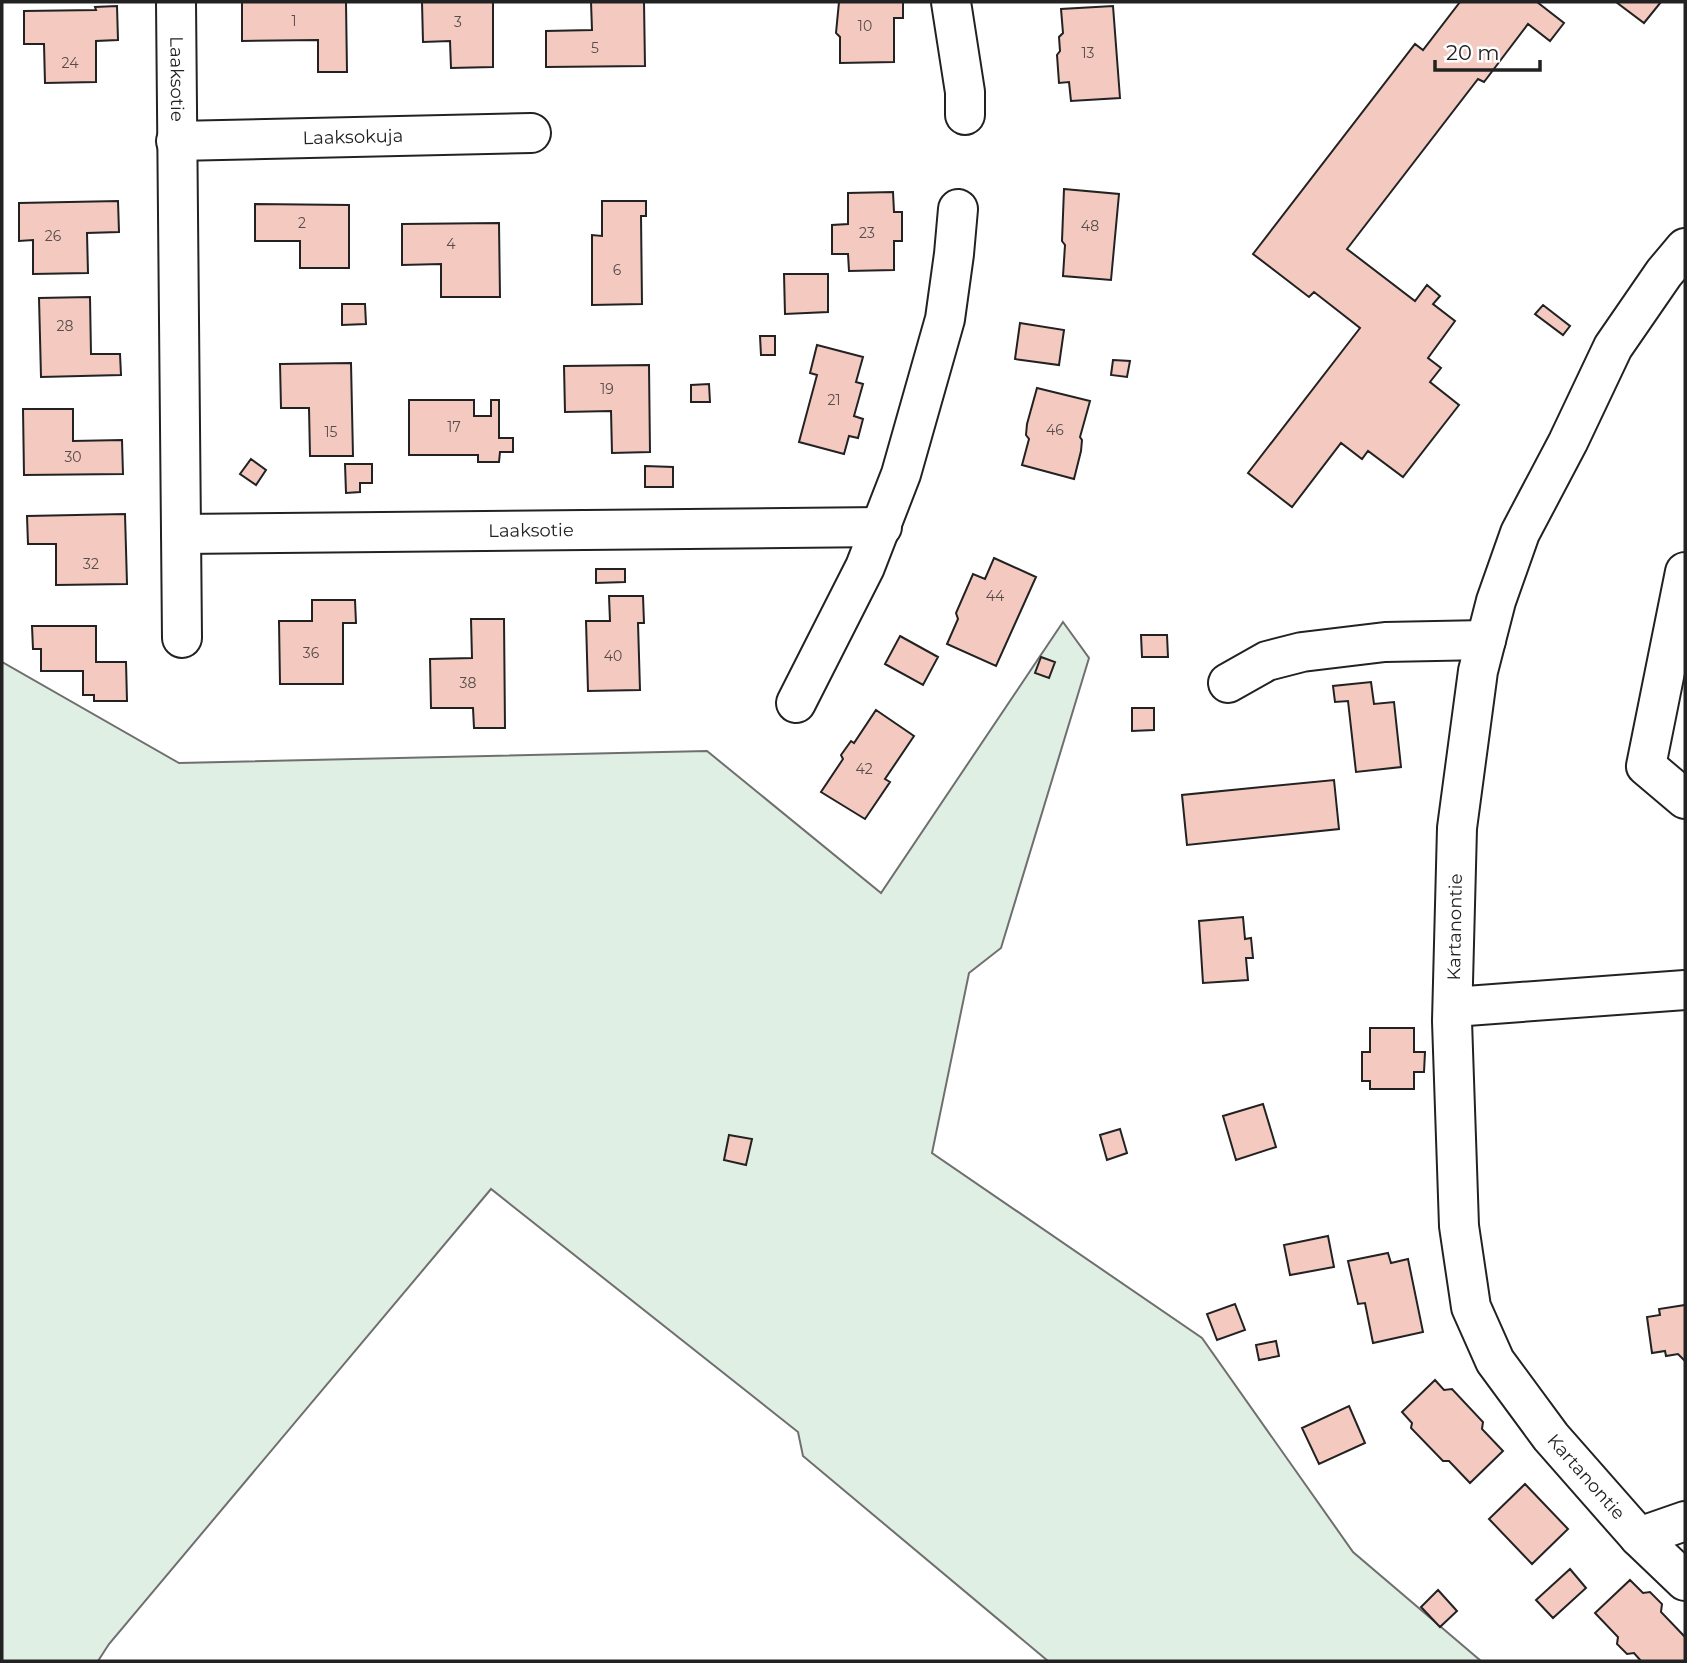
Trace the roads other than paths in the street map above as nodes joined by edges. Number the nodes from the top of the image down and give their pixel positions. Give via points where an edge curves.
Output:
1 (176, 2) edge
2 (951, 2) edge
3 (965, 115) dead end
4 (531, 133) dead end
5 (176, 141) junction
6 (958, 209) dead end
7 (1678, 272) edge
8 (882, 527) junction
9 (181, 534) junction
10 (1685, 572) edge
11 (182, 638) dead end
12 (1486, 640) junction
13 (1228, 683) dead end
14 (796, 703) dead end
15 (1685, 799) edge
16 (1685, 990) edge
17 (1453, 1007) junction
18 (1685, 1521) edge
19 (1639, 1537) junction
20 (1685, 1581) edge

1 - 5 street, Laaksotie
2 - 3 street
4 - 5 street, Laaksokuja
5 - 9 street, Laaksotie
6 - 8 street via 945,319
7 - 12 street, Kartanontie via 1613,347 1520,533
8 - 9 street, Laaksotie
8 - 14 street
9 - 11 street, Laaksotie
10 - 15 street via 1646,766
12 - 13 street via 1385,642 1302,652 1267,662
12 - 17 street, Kartanontie via 1457,828
16 - 17 street
17 - 19 street, Kartanontie via 1459,1226 1471,1307 1495,1361 1551,1437
18 - 19 street
19 - 20 street, Kartanontie

